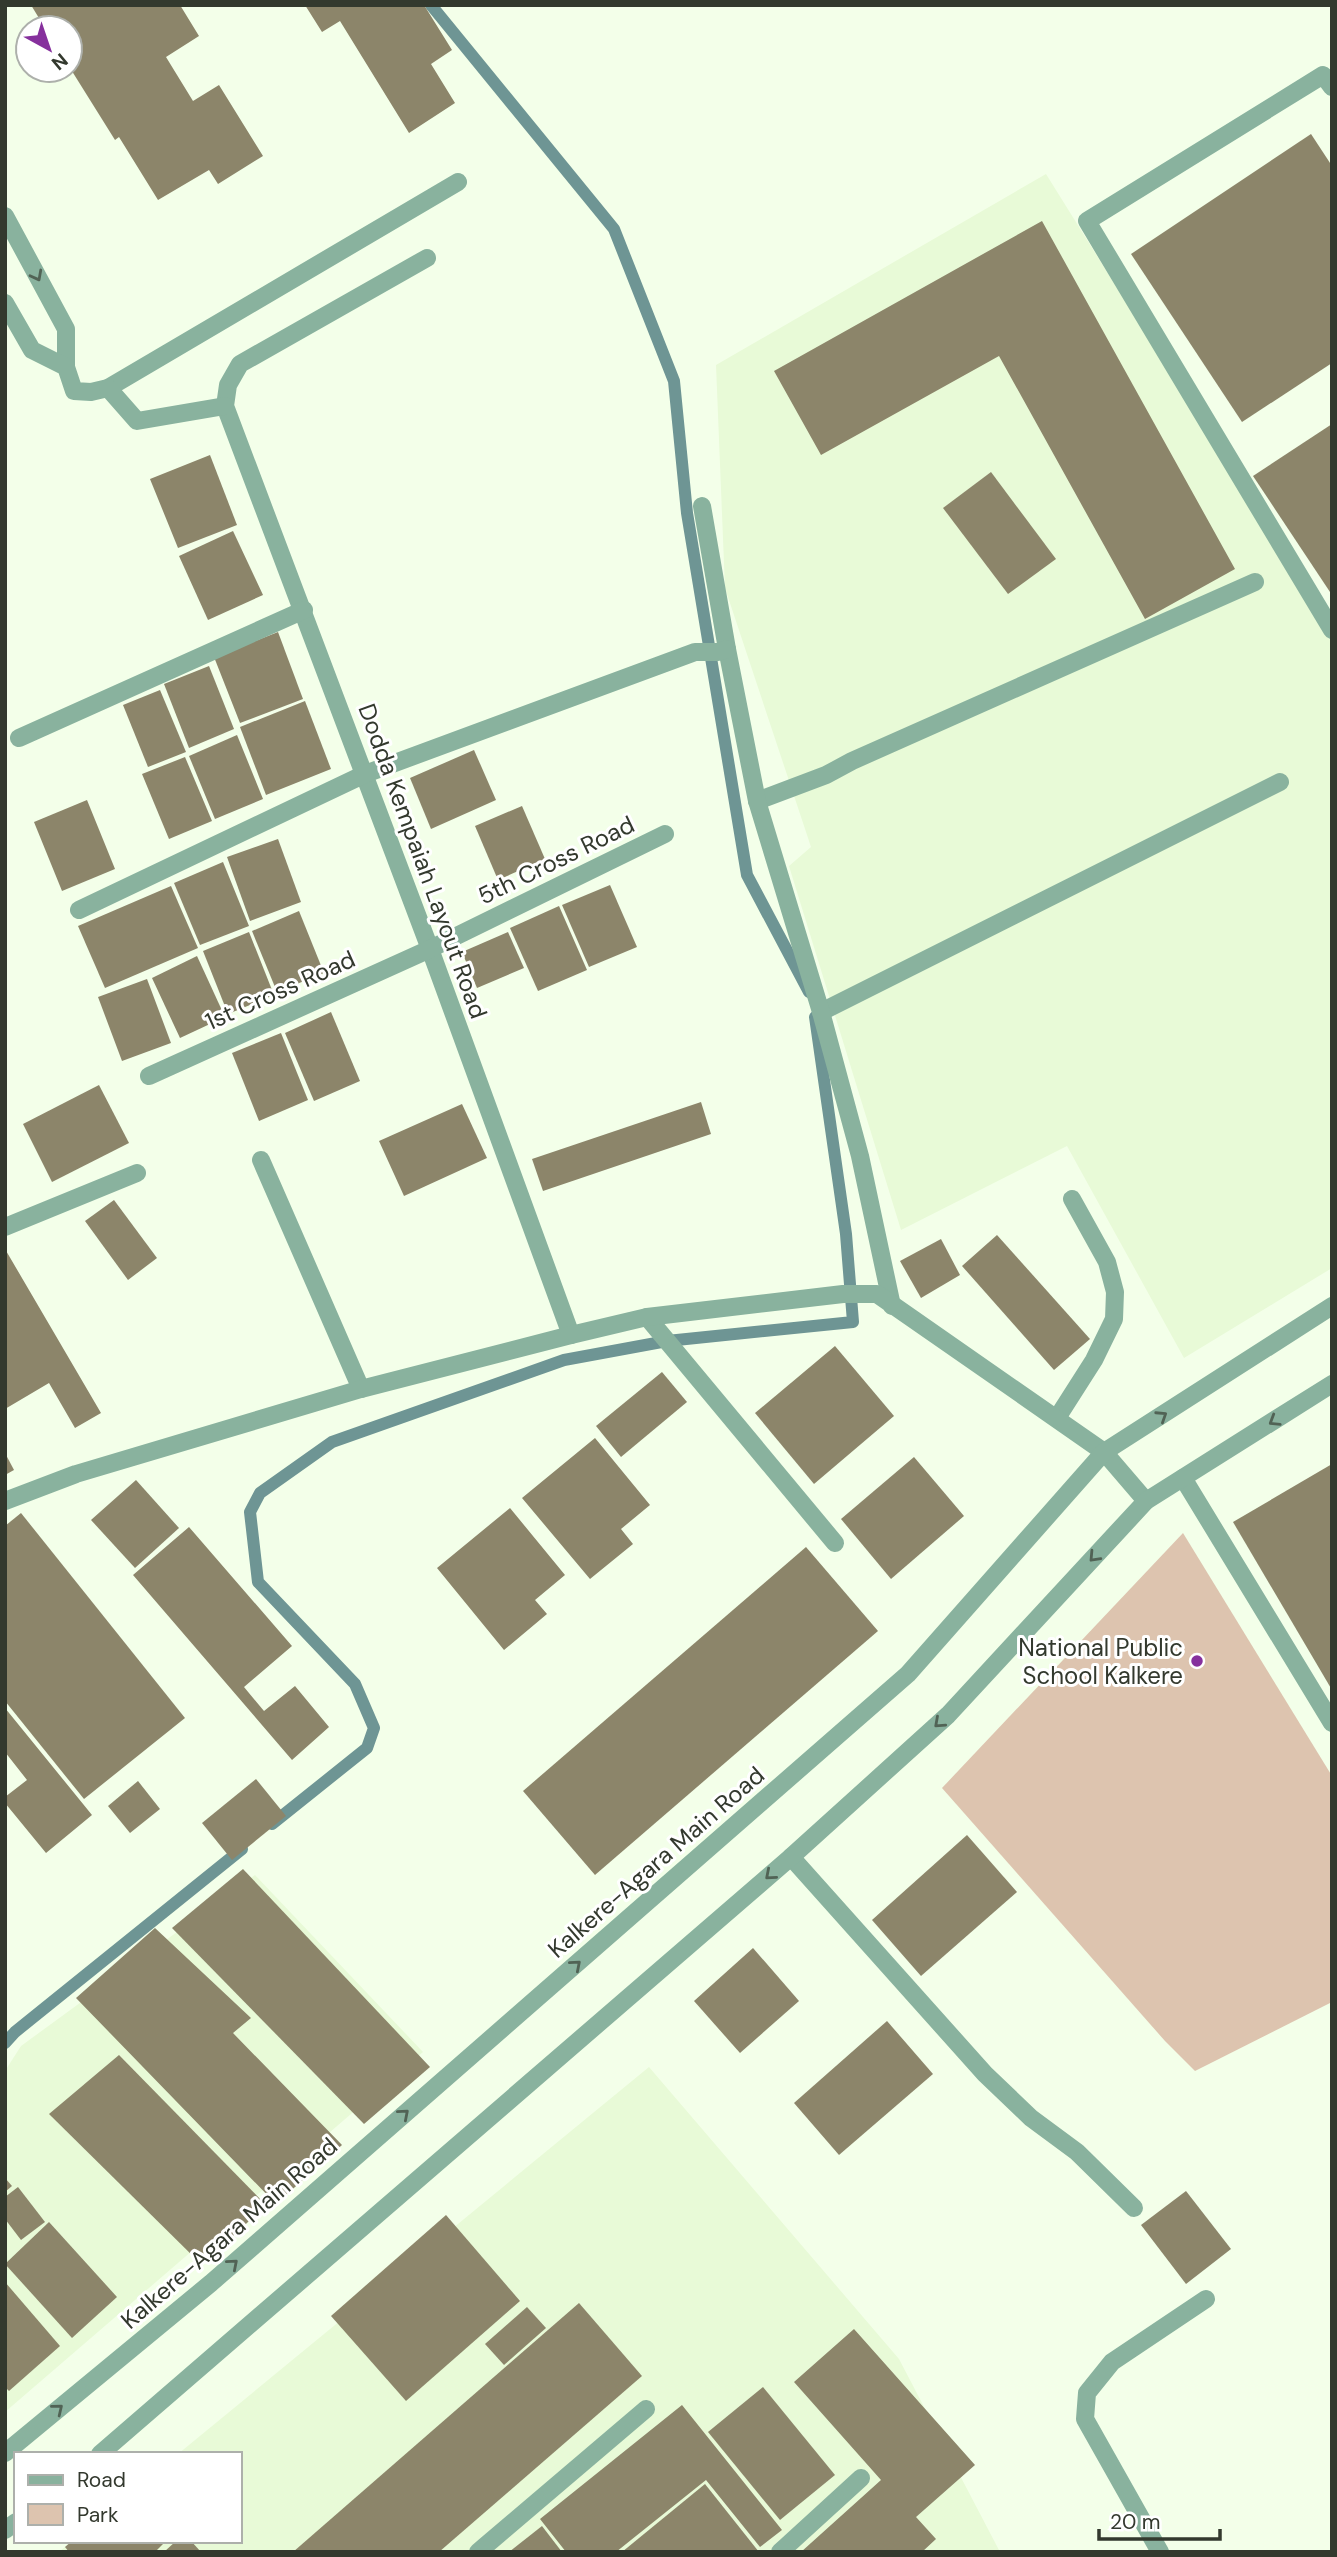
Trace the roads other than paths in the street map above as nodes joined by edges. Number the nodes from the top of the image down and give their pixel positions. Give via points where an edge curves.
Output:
1 (1332, 87) edge
2 (458, 183) dead end
3 (5, 216) edge
4 (427, 258) dead end
5 (5, 303) edge
6 (66, 368) junction
7 (108, 388) junction
8 (225, 405) junction
9 (702, 506) dead end
10 (1255, 582) dead end
11 (304, 610) junction
12 (1332, 630) edge
13 (722, 650) junction
14 (19, 738) dead end
15 (365, 774) junction
16 (1280, 782) dead end
17 (757, 802) junction
18 (665, 834) dead end
19 (79, 910) dead end
20 (430, 949) junction
21 (821, 1012) junction
22 (149, 1076) dead end
23 (261, 1160) dead end
24 (136, 1173) dead end
25 (1072, 1199) dead end
26 (5, 1227) edge
27 (892, 1306) junction
28 (1332, 1306) edge
29 (652, 1324) junction
30 (571, 1335) junction
31 (1332, 1384) edge
32 (361, 1389) junction
33 (1057, 1418) junction
34 (1104, 1452) junction
35 (1183, 1478) junction
36 (5, 1501) edge
37 (1146, 1501) junction
38 (835, 1543) dead end
39 (1332, 1723) edge
40 (791, 1857) junction
41 (1134, 2208) dead end
42 (1206, 2299) dead end
43 (646, 2409) dead end
44 (102, 2452) edge
45 (5, 2453) edge
46 (861, 2478) dead end
47 (478, 2552) edge
48 (780, 2552) edge
49 (1160, 2552) edge

1 - 12 street via 1323,75 1087,221
2 - 7 street
3 -> 6 street via 66,329
4 - 8 street via 240,364 228,385
5 - 6 street via 32,349
6 - 7 street via 74,391
7 - 8 street via 138,421
8 - 11 street, Dodda Kempaiah Layout Road
9 - 13 street
10 - 17 street
11 - 14 street
11 - 15 street, Dodda Kempaiah Layout Road
13 - 15 street via 695,652
13 - 17 street
15 - 19 street
15 - 20 street, Dodda Kempaiah Layout Road
16 - 21 street
17 - 21 street
18 - 20 street, 5th Cross Road
20 - 22 street, 1st Cross Road
20 - 30 street, Dodda Kempaiah Layout Road
21 - 27 street via 860,1156
23 - 32 street
24 - 26 street
25 - 33 street via 1107,1262 1115,1293 1114,1319
27 - 29 street via 877,1294 843,1294
27 - 33 street
34 -> 28 street, Kalkere-Agara Main Road
29 - 30 street
29 - 38 street
30 - 32 street
31 -> 35 street
32 - 36 street via 76,1474
33 - 34 street
34 - 37 street
45 -> 34 street, Kalkere-Agara Main Road via 211,2283 908,1674
35 - 37 street
35 - 39 street
37 -> 40 street via 948,1714
40 - 41 street via 985,2074 1031,2119 1077,2152
40 -> 44 street
42 - 49 street via 1112,2362 1087,2393 1085,2419
43 - 47 street
46 - 48 street

